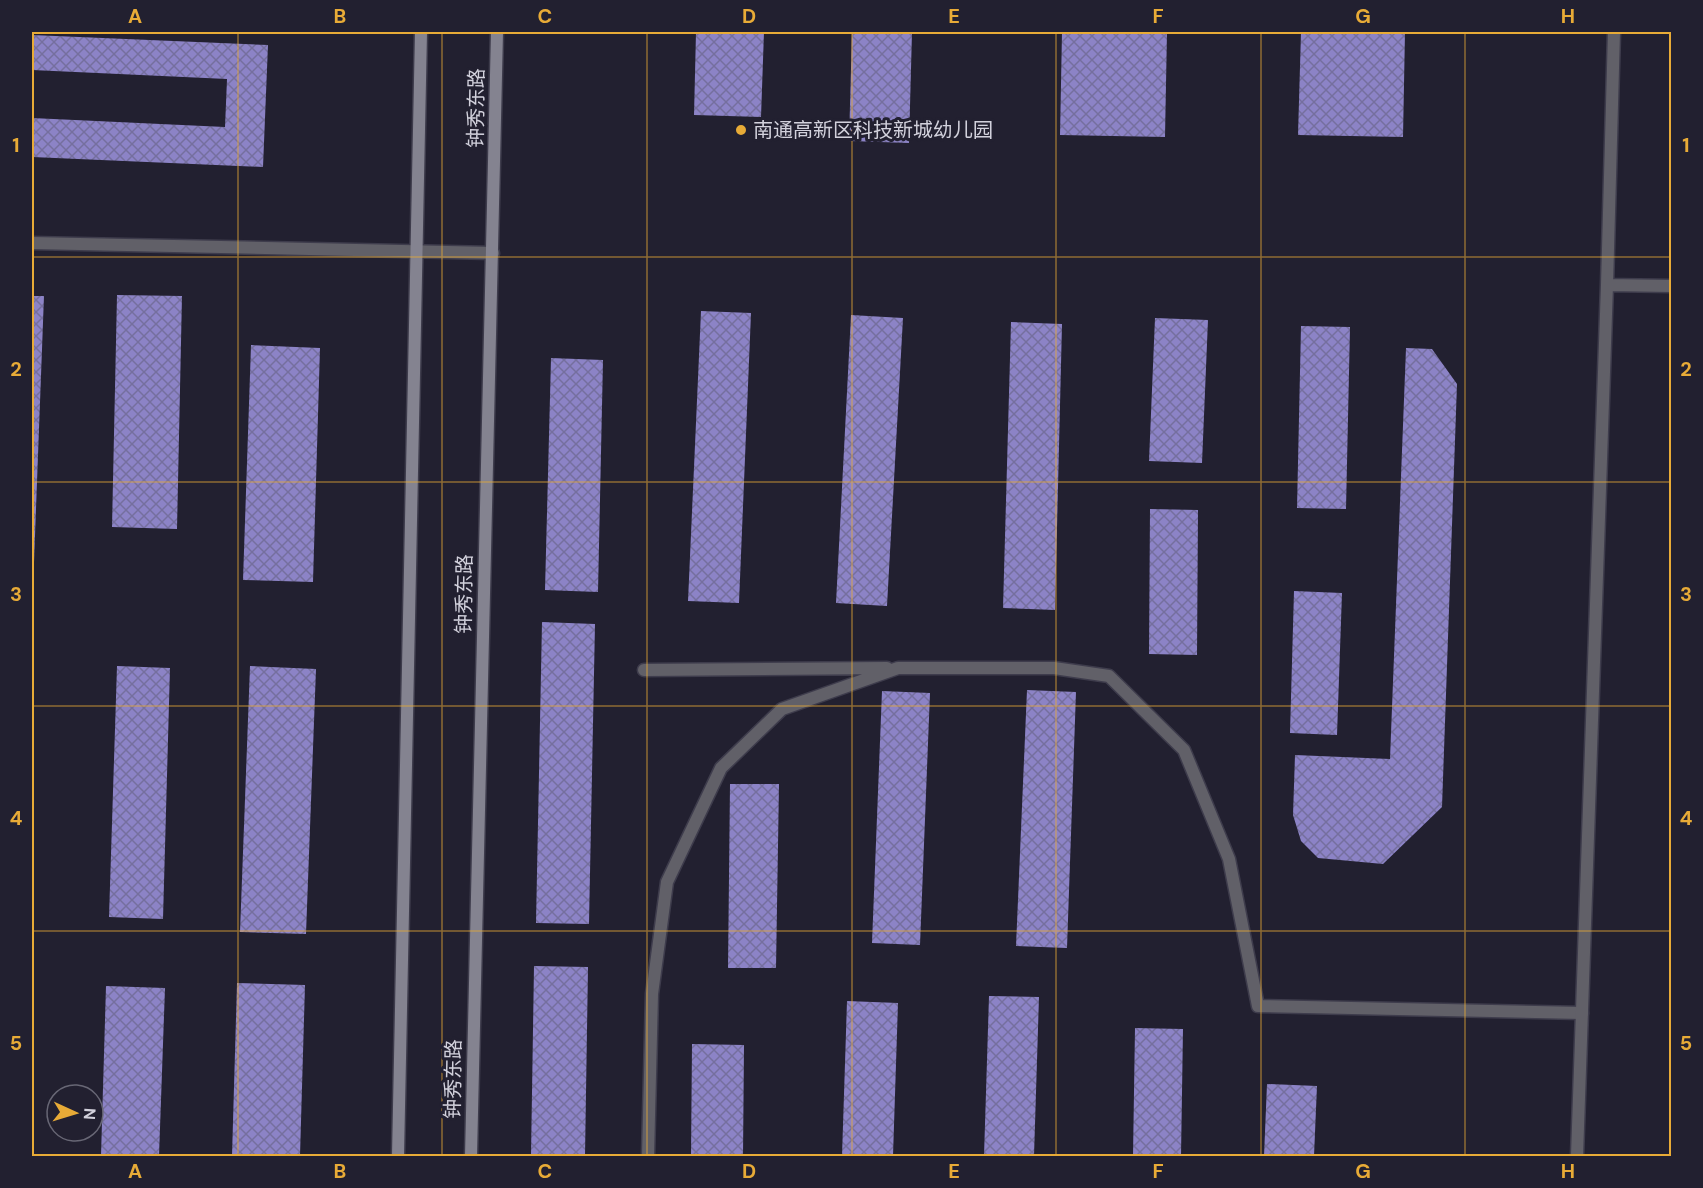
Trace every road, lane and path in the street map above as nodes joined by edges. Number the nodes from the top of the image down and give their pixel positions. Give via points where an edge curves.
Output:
1 (421, 32) edge
2 (498, 32) edge
3 (1614, 32) edge
4 (32, 243) edge
5 (416, 251) junction
6 (493, 253) junction
7 (1607, 285) junction
8 (1671, 286) edge
9 (898, 668) junction
10 (644, 670) dead end
11 (1582, 1013) junction
12 (398, 1156) edge
13 (471, 1156) edge
14 (648, 1156) edge
15 (1577, 1156) edge

1 - 5 main road
2 - 6 main road, 钟秀东路
3 - 7 street
4 - 5 street
5 - 6 street
5 - 12 main road
6 - 13 main road, 钟秀东路
7 - 8 street
7 - 11 street
9 - 10 street
9 - 11 street via 1054,668 1109,676 1184,750 1229,859 1258,1006
9 - 14 street via 782,709 721,768 667,882 652,994
11 - 15 street

